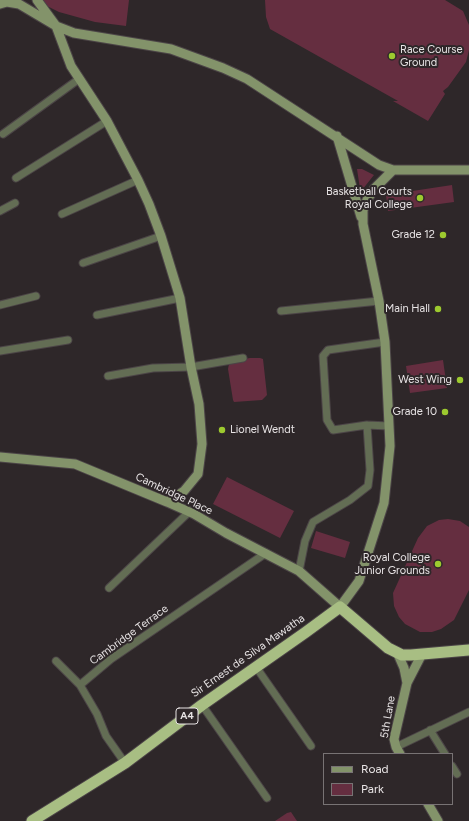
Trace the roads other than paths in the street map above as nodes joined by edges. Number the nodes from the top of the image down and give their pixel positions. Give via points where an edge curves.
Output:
1 (37, 0) edge
2 (0, 4) edge
3 (56, 26) junction
4 (79, 79) junction
5 (106, 121) junction
6 (3, 134) dead end
7 (337, 136) junction
8 (393, 170) junction
9 (469, 170) edge
10 (16, 178) dead end
11 (138, 180) junction
12 (15, 203) dead end
13 (0, 211) edge
14 (62, 214) dead end
15 (363, 224) junction
16 (161, 236) junction
17 (83, 263) dead end
18 (36, 296) dead end
19 (180, 298) junction
20 (379, 301) junction
21 (0, 305) edge
22 (281, 311) dead end
23 (97, 315) dead end
24 (68, 340) dead end
25 (385, 342) junction
26 (0, 351) edge
27 (243, 358) dead end
28 (191, 367) junction
29 (108, 376) dead end
30 (367, 425) junction
31 (389, 426) junction
32 (0, 457) edge
33 (167, 502) junction
34 (189, 512) junction
35 (266, 553) junction
36 (299, 571) junction
37 (109, 588) dead end
38 (340, 607) junction
39 (469, 650) edge
40 (397, 652) junction
41 (422, 654) junction
42 (56, 661) dead end
43 (256, 667) junction
44 (407, 683) junction
45 (80, 685) junction
46 (202, 705) junction
47 (469, 712) edge
48 (430, 730) junction
49 (311, 746) dead end
50 (398, 750) edge
51 (444, 753) edge
52 (125, 763) junction
53 (453, 768) edge
54 (457, 774) dead end
55 (268, 798) dead end
56 (429, 805) edge
57 (32, 821) edge
58 (438, 821) edge

1 - 3 main road
2 - 3 main road via 19,4
3 - 4 main road via 71,66
3 - 7 main road via 74,33 171,49 223,68 247,79
4 - 5 main road
4 - 6 street
5 - 10 street
5 - 11 main road
7 - 8 main road via 379,164
7 - 15 main road
8 - 9 main road
8 - 15 main road via 367,200 363,210
11 - 14 street
11 - 16 main road
12 - 13 street
15 - 20 main road
16 - 17 street
16 - 19 main road
18 - 21 street
19 - 23 street
19 - 28 main road
20 - 22 street
20 - 25 main road
24 - 26 street
25 - 30 street via 328,350 323,356 327,420 333,430
25 - 31 main road
27 - 28 street
28 - 29 street via 153,368
28 - 33 main road via 199,404 202,436 198,474 184,491
30 - 31 street
30 - 36 street via 370,470 368,486 313,522 305,541
31 - 38 main road via 390,446 384,503 359,581
32 - 33 main road, Cambridge Place via 75,464
33 - 34 main road, Cambridge Place
34 - 35 main road, Cambridge Place
34 - 37 street
35 - 36 main road, Cambridge Place
35 - 45 street, Cambridge Terrace via 111,659
36 - 38 main road, Cambridge Place
38 - 40 highway via 388,648
38 - 43 highway, Sir Ernest de Silva Mawatha / A4
39 - 41 highway
40 - 41 highway via 402,655
40 - 44 main road, 5th Lane
41 - 44 main road, 5th Lane
42 - 45 street
43 - 46 highway, Sir Ernest de Silva Mawatha / A4
43 - 49 street
44 - 50 main road, 5th Lane via 394,739
45 - 52 street via 106,736
46 - 52 highway, Sir Ernest de Silva Mawatha / A4
46 - 55 street
47 - 48 street
48 - 50 street
48 - 51 street
52 - 57 highway, Sir Ernest de Silva Mawatha / A4
53 - 54 street
56 - 58 main road

